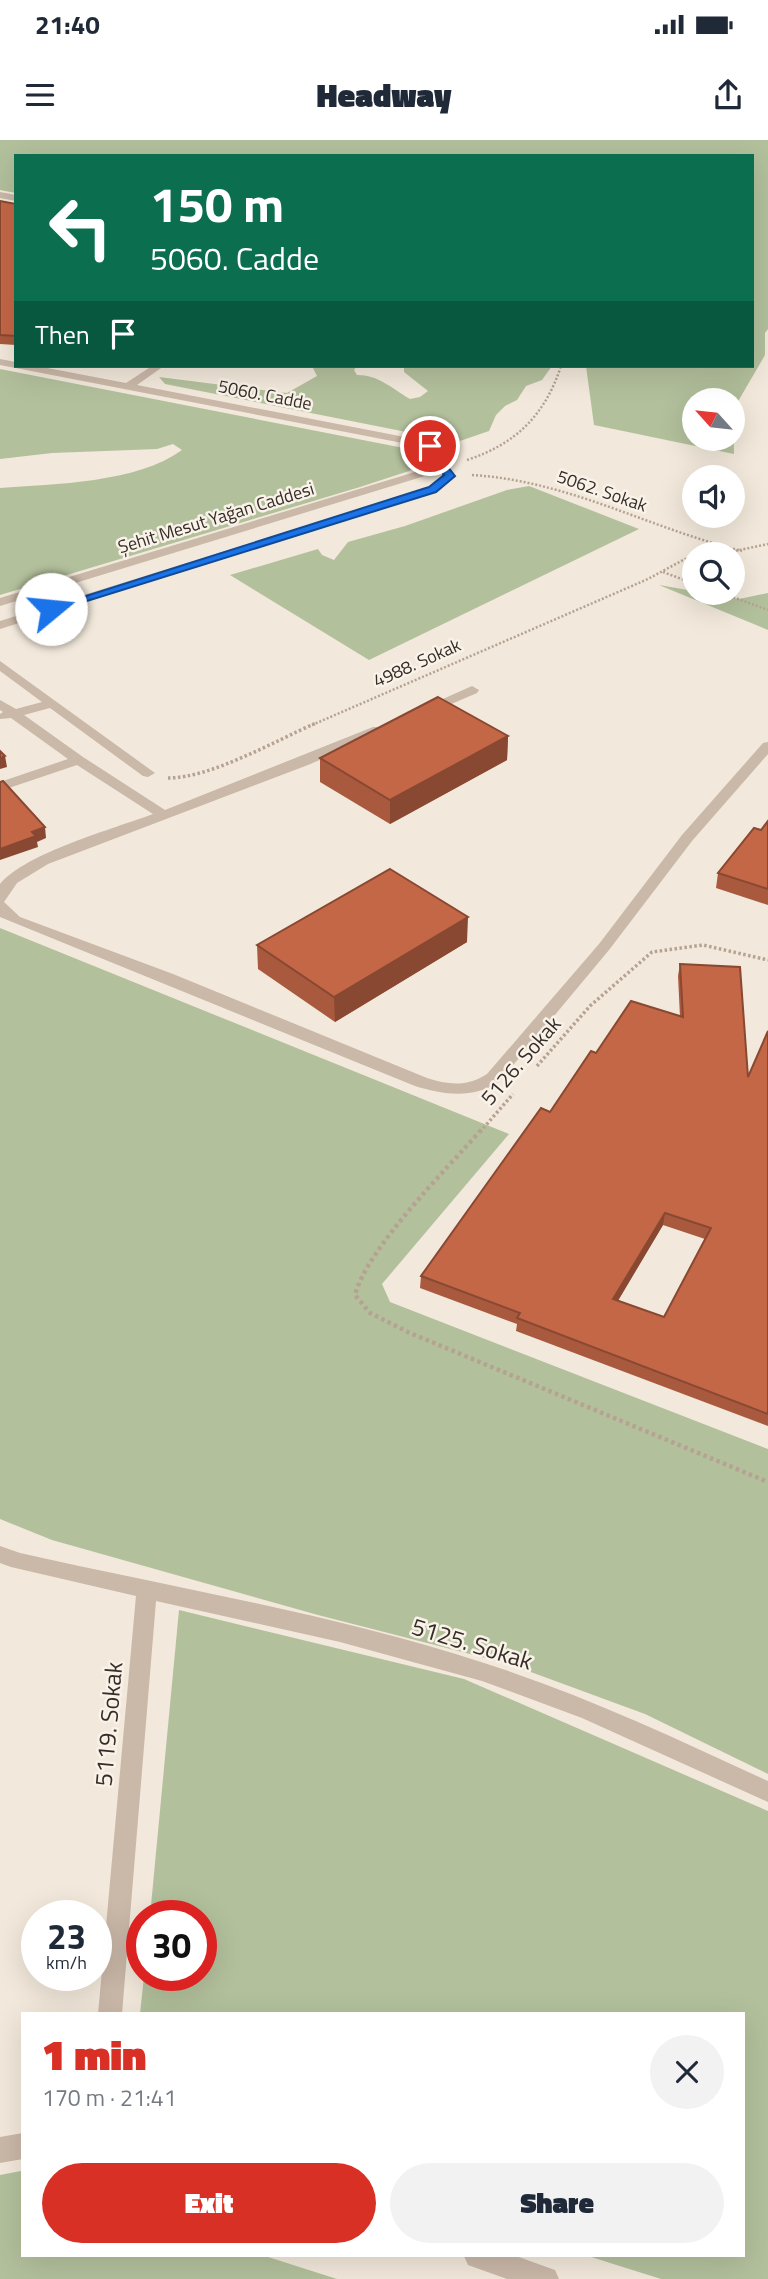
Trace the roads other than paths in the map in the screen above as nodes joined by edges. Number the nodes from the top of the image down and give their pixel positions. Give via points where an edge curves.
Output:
1 (33, 368) edge
2 (156, 368) edge
3 (128, 386) junction
4 (446, 471) junction
5 (0, 602) edge
6 (0, 625) edge
7 (0, 665) edge
8 (472, 690) dead end
9 (52, 703) junction
10 (0, 704) edge
11 (6, 715) edge
12 (411, 716) edge
13 (387, 726) edge
14 (768, 746) edge
15 (78, 760) junction
16 (148, 772) road end
17 (0, 787) edge
18 (164, 815) junction
19 (0, 899) edge
20 (0, 906) edge
21 (0, 1554) edge
22 (147, 1590) junction
23 (768, 1792) edge
24 (110, 2012) edge
25 (21, 2146) edge
26 (0, 2150) edge
27 (480, 2257) edge
28 (546, 2279) edge

1 - 3 street, 5060. Cadde
2 - 3 street
3 - 4 street, 5060. Cadde via 421,443 445,454
4 - 5 street, Şehit Mesut Yağan Caddesi
4 - 6 street, Şehit Mesut Yağan Caddesi via 432,490
7 - 9 street
8 - 12 street
9 - 11 street
9 - 16 street
10 - 11 street
11 - 15 street
13 - 18 street
14 - 20 street via 687,838 604,947 493,1078 474,1088 456,1090 421,1082 15,920
15 - 17 street
15 - 18 street
18 - 19 street via 26,869 7,884
21 - 22 street
22 - 23 street, 5125. Sokak via 420,1654 528,1687 631,1727
22 - 24 street, 5119. Sokak
25 - 26 street
27 - 28 street

